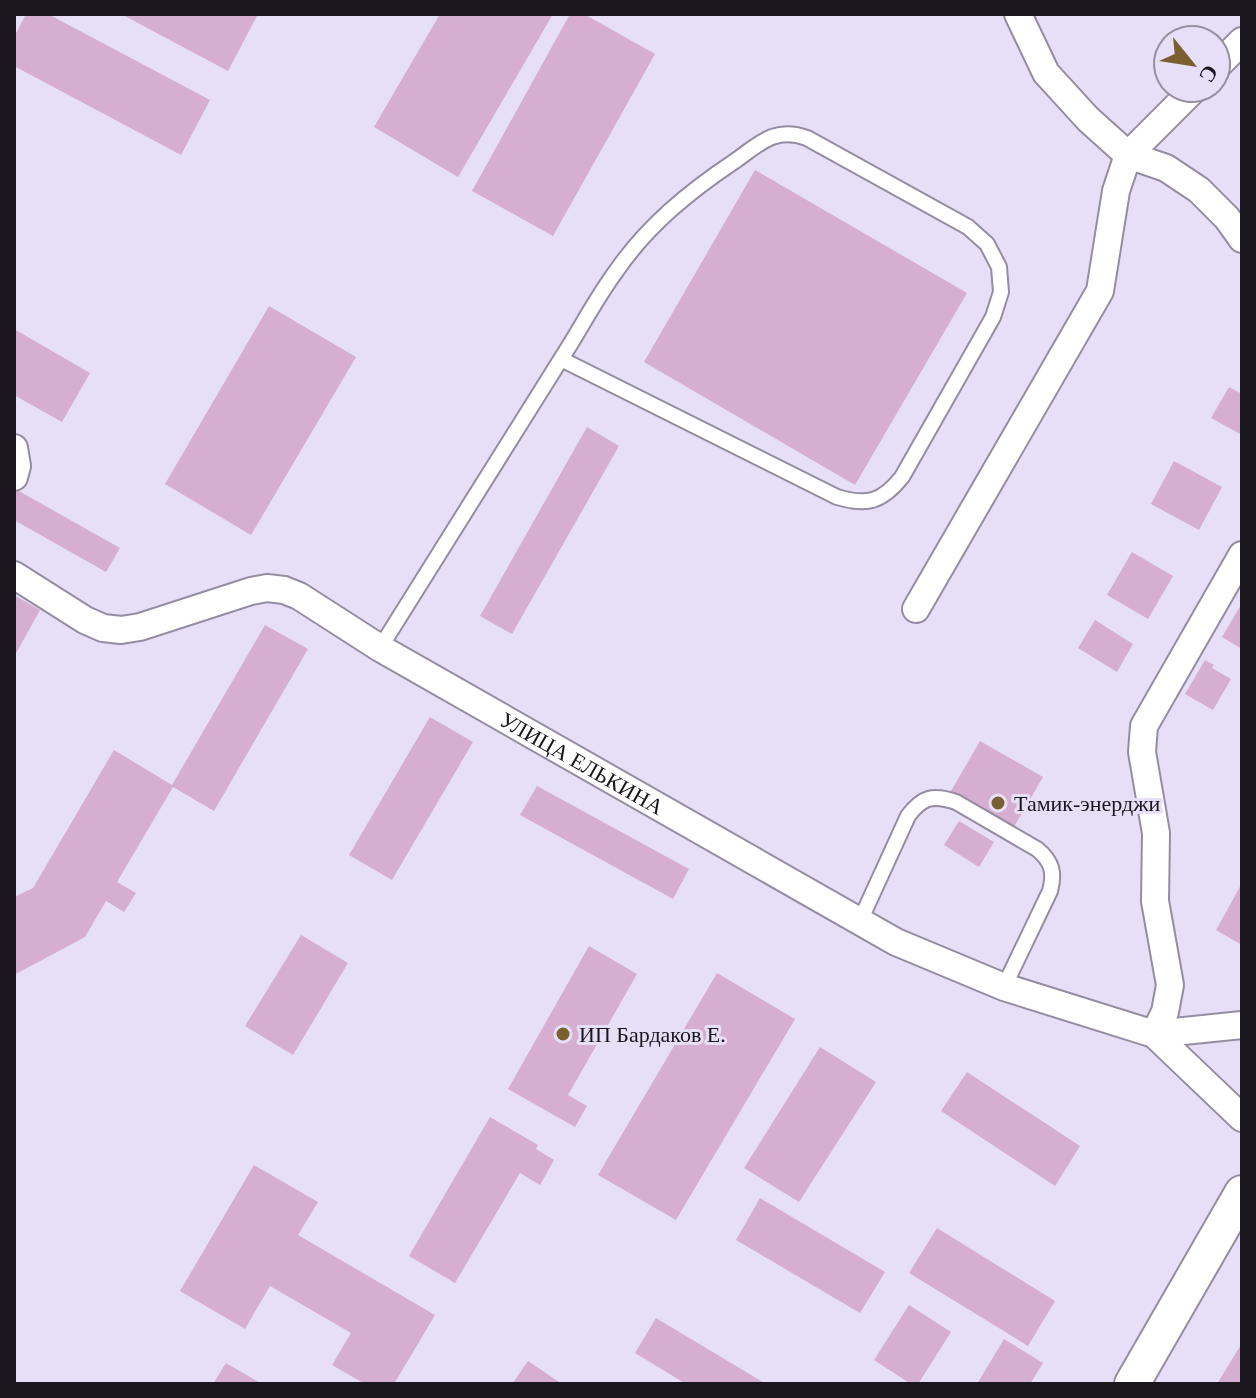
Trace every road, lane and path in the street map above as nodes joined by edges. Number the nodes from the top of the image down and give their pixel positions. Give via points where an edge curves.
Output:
1 (1018, 14) edge
2 (1179, 104) edge
3 (1128, 155) junction
4 (1242, 239) edge
5 (561, 359) junction
6 (14, 448) edge
7 (14, 477) edge
8 (1242, 555) edge
9 (14, 575) edge
10 (916, 609) dead end
11 (380, 648) junction
12 (860, 921) junction
13 (1004, 987) junction
14 (1242, 1025) edge
15 (1154, 1034) junction
16 (1242, 1118) edge
17 (1242, 1193) edge
18 (1132, 1384) edge

1 - 3 street via 1046,73
2 - 3 street
3 - 4 street via 1166,168 1199,190
3 - 10 street via 1116,191 1100,291
5 - 5 lane via 837,497 855,503 874,501 902,477 993,317 1001,292 999,267 987,244 968,227 807,138 778,134 695,187 654,225 617,269
5 - 11 lane
6 - 7 street
8 - 15 street via 1144,726 1142,752 1156,833 1155,901 1170,985
9 - 11 street, УЛИЦА ЕЛЬКИНА via 85,620 121,630 251,591 284,590
11 - 12 street, УЛИЦА ЕЛЬКИНА
12 - 13 street, УЛИЦА ЕЛЬКИНА via 896,942
12 - 13 lane via 916,805 942,797 956,802 1037,849 1052,867 1050,891
13 - 15 street, УЛИЦА ЕЛЬКИНА
14 - 15 street, УЛИЦА ЕЛЬКИНА
15 - 16 street, УЛИЦА ЕЛЬКИНА
17 - 18 street

